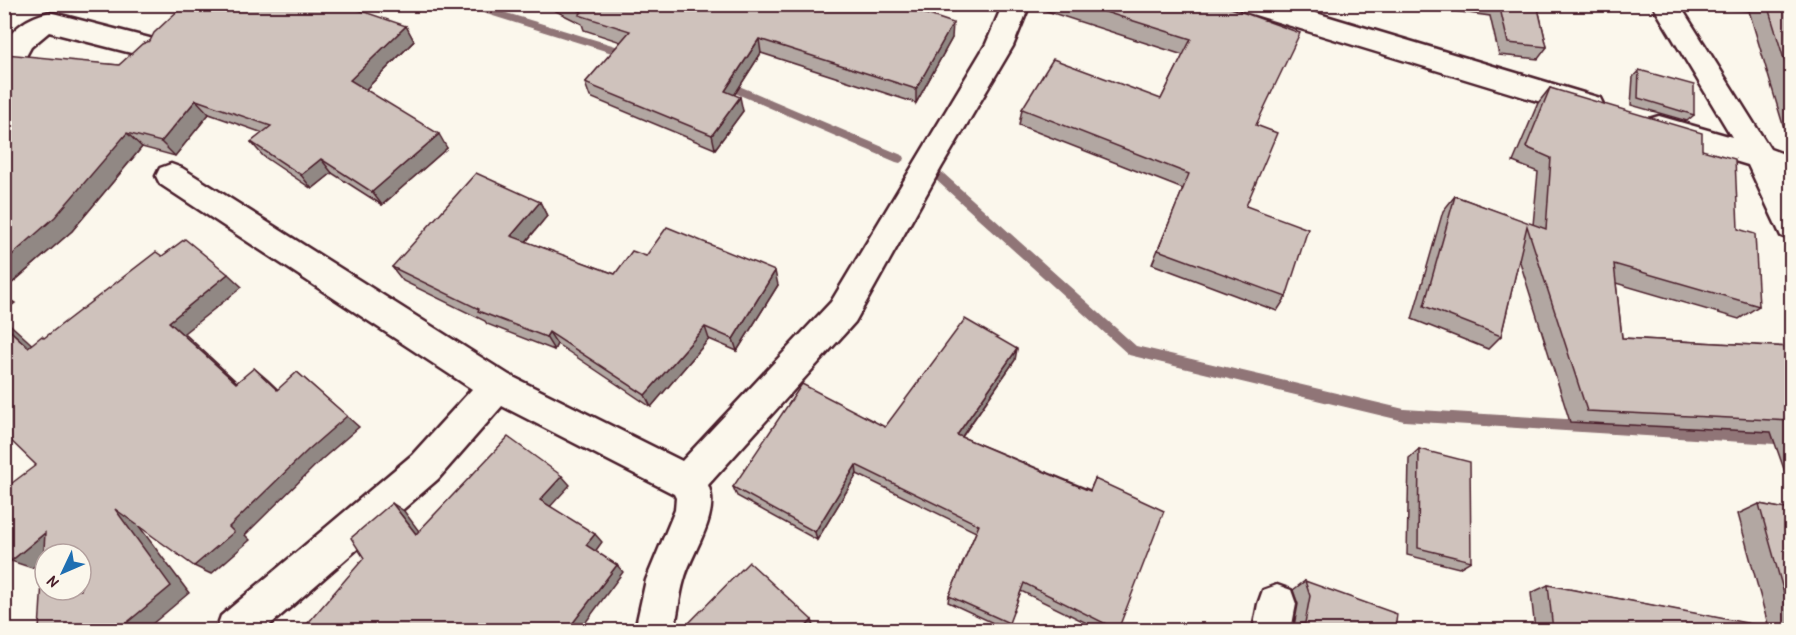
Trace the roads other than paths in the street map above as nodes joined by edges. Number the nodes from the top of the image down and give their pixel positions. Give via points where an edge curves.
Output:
1 (1017, 4) edge
2 (1252, 4) edge
3 (1665, 4) edge
4 (1302, 12) edge
5 (151, 48) edge
6 (4, 70) edge
7 (1759, 157) junction
8 (1791, 170) edge
9 (171, 176) dead end
10 (1791, 227) edge
11 (497, 386) junction
12 (687, 482) junction
13 (235, 630) edge
14 (655, 630) edge

1 - 12 street via 999,46 843,312
2 - 4 street
3 - 7 street
4 - 7 street
5 - 6 street via 49,22 38,24 23,36
7 - 8 street
7 - 10 street
9 - 11 street
11 - 12 street
11 - 13 street via 425,467
12 - 14 street via 694,496 693,510 665,580

